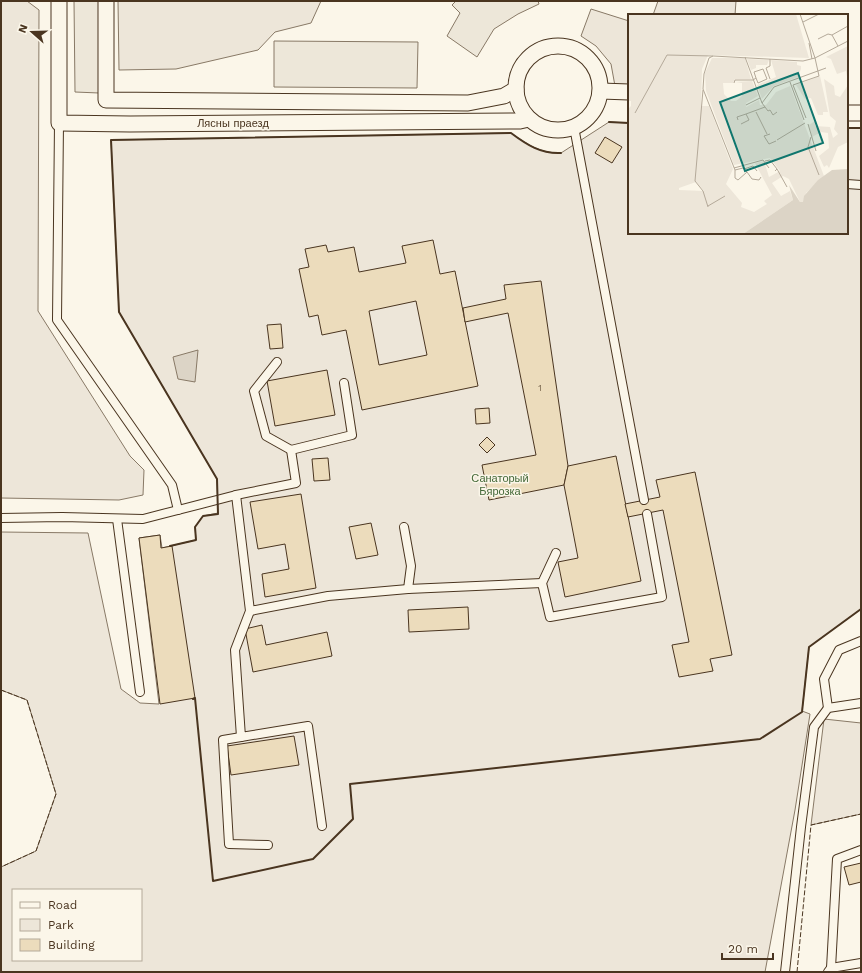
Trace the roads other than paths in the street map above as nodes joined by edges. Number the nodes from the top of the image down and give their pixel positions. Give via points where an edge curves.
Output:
1 (59, 1) edge
2 (106, 1) edge
3 (516, 89) junction
4 (601, 90) junction
5 (628, 92) edge
6 (848, 113) edge
7 (861, 113) edge
8 (530, 119) junction
9 (59, 123) junction
10 (574, 127) junction
11 (848, 184) edge
12 (861, 185) edge
13 (277, 362) dead end
14 (344, 383) dead end
15 (291, 450) junction
16 (236, 495) junction
17 (644, 500) dead end
18 (178, 510) junction
19 (646, 514) dead end
20 (1, 518) edge
21 (117, 519) junction
22 (404, 527) dead end
23 (556, 554) dead end
24 (542, 582) junction
25 (408, 589) junction
26 (250, 611) junction
27 (861, 641) edge
28 (140, 692) dead end
29 (861, 703) edge
30 (828, 708) junction
31 (241, 737) junction
32 (322, 826) dead end
33 (268, 845) dead end
34 (861, 850) edge
35 (861, 963) edge
36 (829, 970) edge
37 (785, 972) edge

1 - 9 street
2 - 3 street, Лясны праезд via 106,100 468,103 504,96
3 - 4 street via 518,75 524,63 546,47 559,46 573,48 585,54 594,64 600,77
3 - 8 street via 520,105
4 - 5 street
4 - 10 street via 593,113
6 - 7 street
8 - 9 street, Лясны праезд
8 - 10 street via 539,126 551,130
9 - 18 lane via 57,320 172,485
10 - 17 lane
11 - 12 lane
13 - 15 lane via 254,391 266,436
14 - 15 lane via 352,434
15 - 16 lane via 296,483
16 - 18 lane
16 - 26 lane
18 - 21 lane via 143,519
19 - 24 lane via 662,598 550,617
20 - 21 lane
21 - 28 lane
22 - 25 lane via 411,566
23 - 24 lane
24 - 25 lane
25 - 26 lane via 328,596
26 - 31 lane via 235,650
27 - 30 lane via 839,650 824,679
29 - 30 lane
30 - 37 lane via 814,728
31 - 32 lane via 308,726
31 - 33 lane via 223,740 228,844
34 - 36 lane via 837,859
35 - 36 lane

